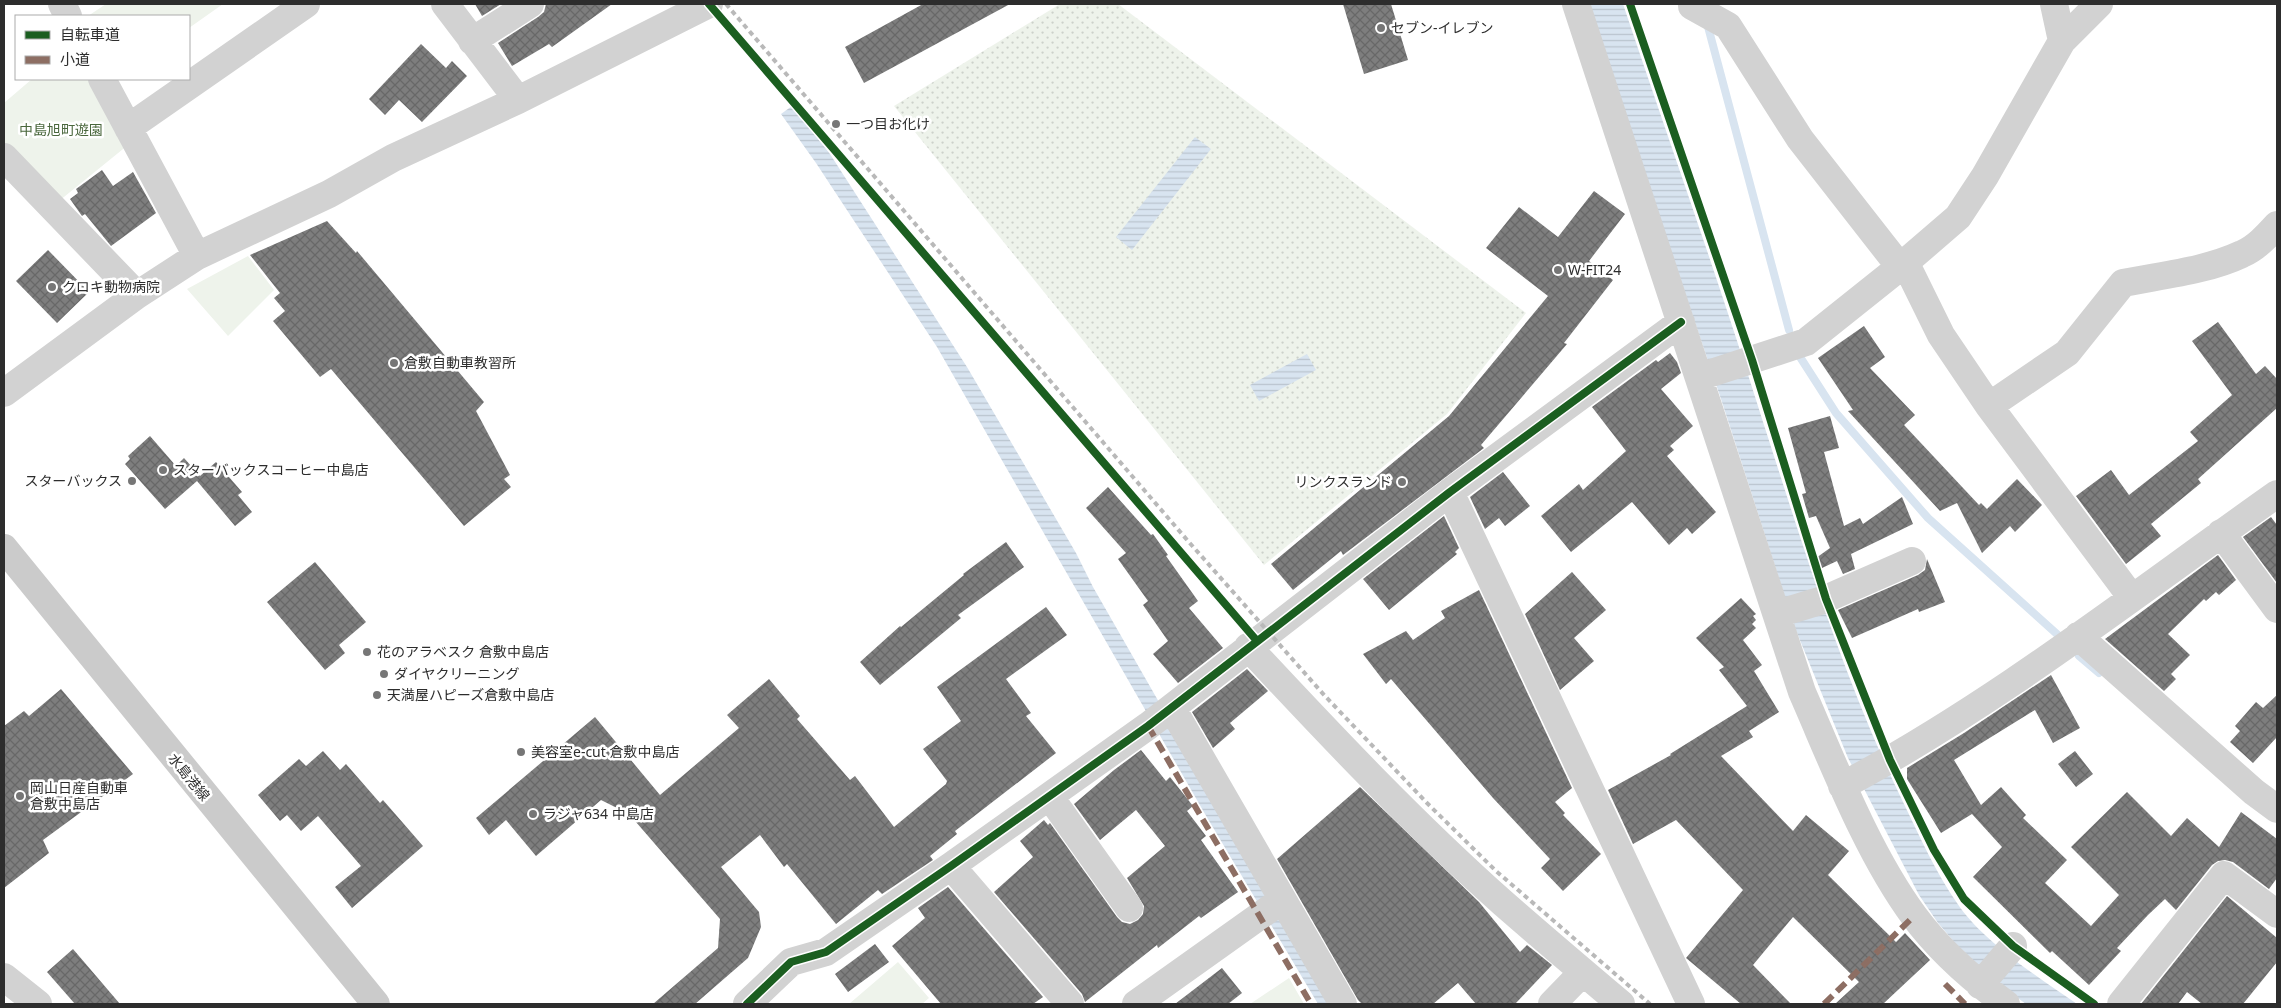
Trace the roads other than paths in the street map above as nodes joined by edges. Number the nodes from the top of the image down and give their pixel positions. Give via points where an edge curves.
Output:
1 (306, 4) edge
2 (446, 4) edge
3 (530, 4) edge
4 (709, 4) edge
5 (1576, 4) edge
6 (2054, 4) edge
7 (2099, 4) edge
8 (1701, 10) edge
9 (2062, 41) junction
10 (472, 42) junction
11 (103, 80) edge
12 (518, 100) junction
13 (128, 128) junction
14 (4, 157) edge
15 (2277, 225) edge
16 (198, 256) junction
17 (1902, 265) junction
18 (137, 295) junction
19 (1681, 322) junction
20 (1704, 376) junction
21 (4, 393) edge
22 (1989, 406) junction
23 (1450, 492) junction
24 (2277, 494) edge
25 (2221, 533) junction
26 (4, 548) edge
27 (1912, 561) dead end
28 (2132, 598) junction
29 (2277, 609) edge
30 (1782, 613) junction
31 (2078, 636) junction
32 (1248, 647) junction
33 (1162, 716) junction
34 (1849, 782) junction
35 (1050, 797) junction
36 (2277, 808) edge
37 (951, 866) junction
38 (1273, 906) junction
39 (1129, 908) dead end
40 (2277, 914) edge
41 (2011, 948) dead end
42 (1583, 972) junction
43 (4, 977) edge
44 (1983, 981) junction
45 (1061, 1001) edge
46 (38, 1004) edge
47 (376, 1004) edge
48 (746, 1004) edge
49 (1136, 1004) edge
50 (1343, 1004) edge
51 (1552, 1004) edge
52 (1621, 1004) edge
53 (1691, 1004) edge
54 (2006, 1004) edge
55 (2121, 1004) edge

1 - 13 street
2 - 10 street
3 - 10 street
4 - 12 street
5 - 19 street
6 - 9 street
7 - 9 street
8 - 17 street via 1728,26 1800,139
9 - 17 street via 1985,176 1958,216
10 - 12 street
11 - 13 street
12 - 16 street via 393,158 329,194
13 - 16 street
14 - 18 street
15 - 22 street via 2263,241 2244,254 2216,264 2123,283 2067,353
16 - 18 street
17 - 20 street via 1806,342
17 - 22 street via 1941,335
18 - 21 street
19 - 20 street
19 - 23 street
20 - 30 street
22 - 28 street
23 - 32 street
23 - 53 street
24 - 25 street
25 - 28 street
25 - 29 street
26 - 47 main road, 水島港線
27 - 30 street via 1822,600
28 - 31 street
30 - 34 street via 1802,692
31 - 34 street via 1886,762
31 - 36 street via 2254,792
32 - 33 street
32 - 42 street via 1422,826 1502,902
33 - 35 street
33 - 38 street
34 - 44 street via 1887,874 1914,916 1952,959
35 - 37 street
35 - 39 street
37 - 45 street
37 - 48 street via 826,952 791,962
38 - 49 street
38 - 50 street
40 - 55 street via 2224,874
41 - 44 street
42 - 51 street
42 - 52 street
43 - 46 street
44 - 54 street

